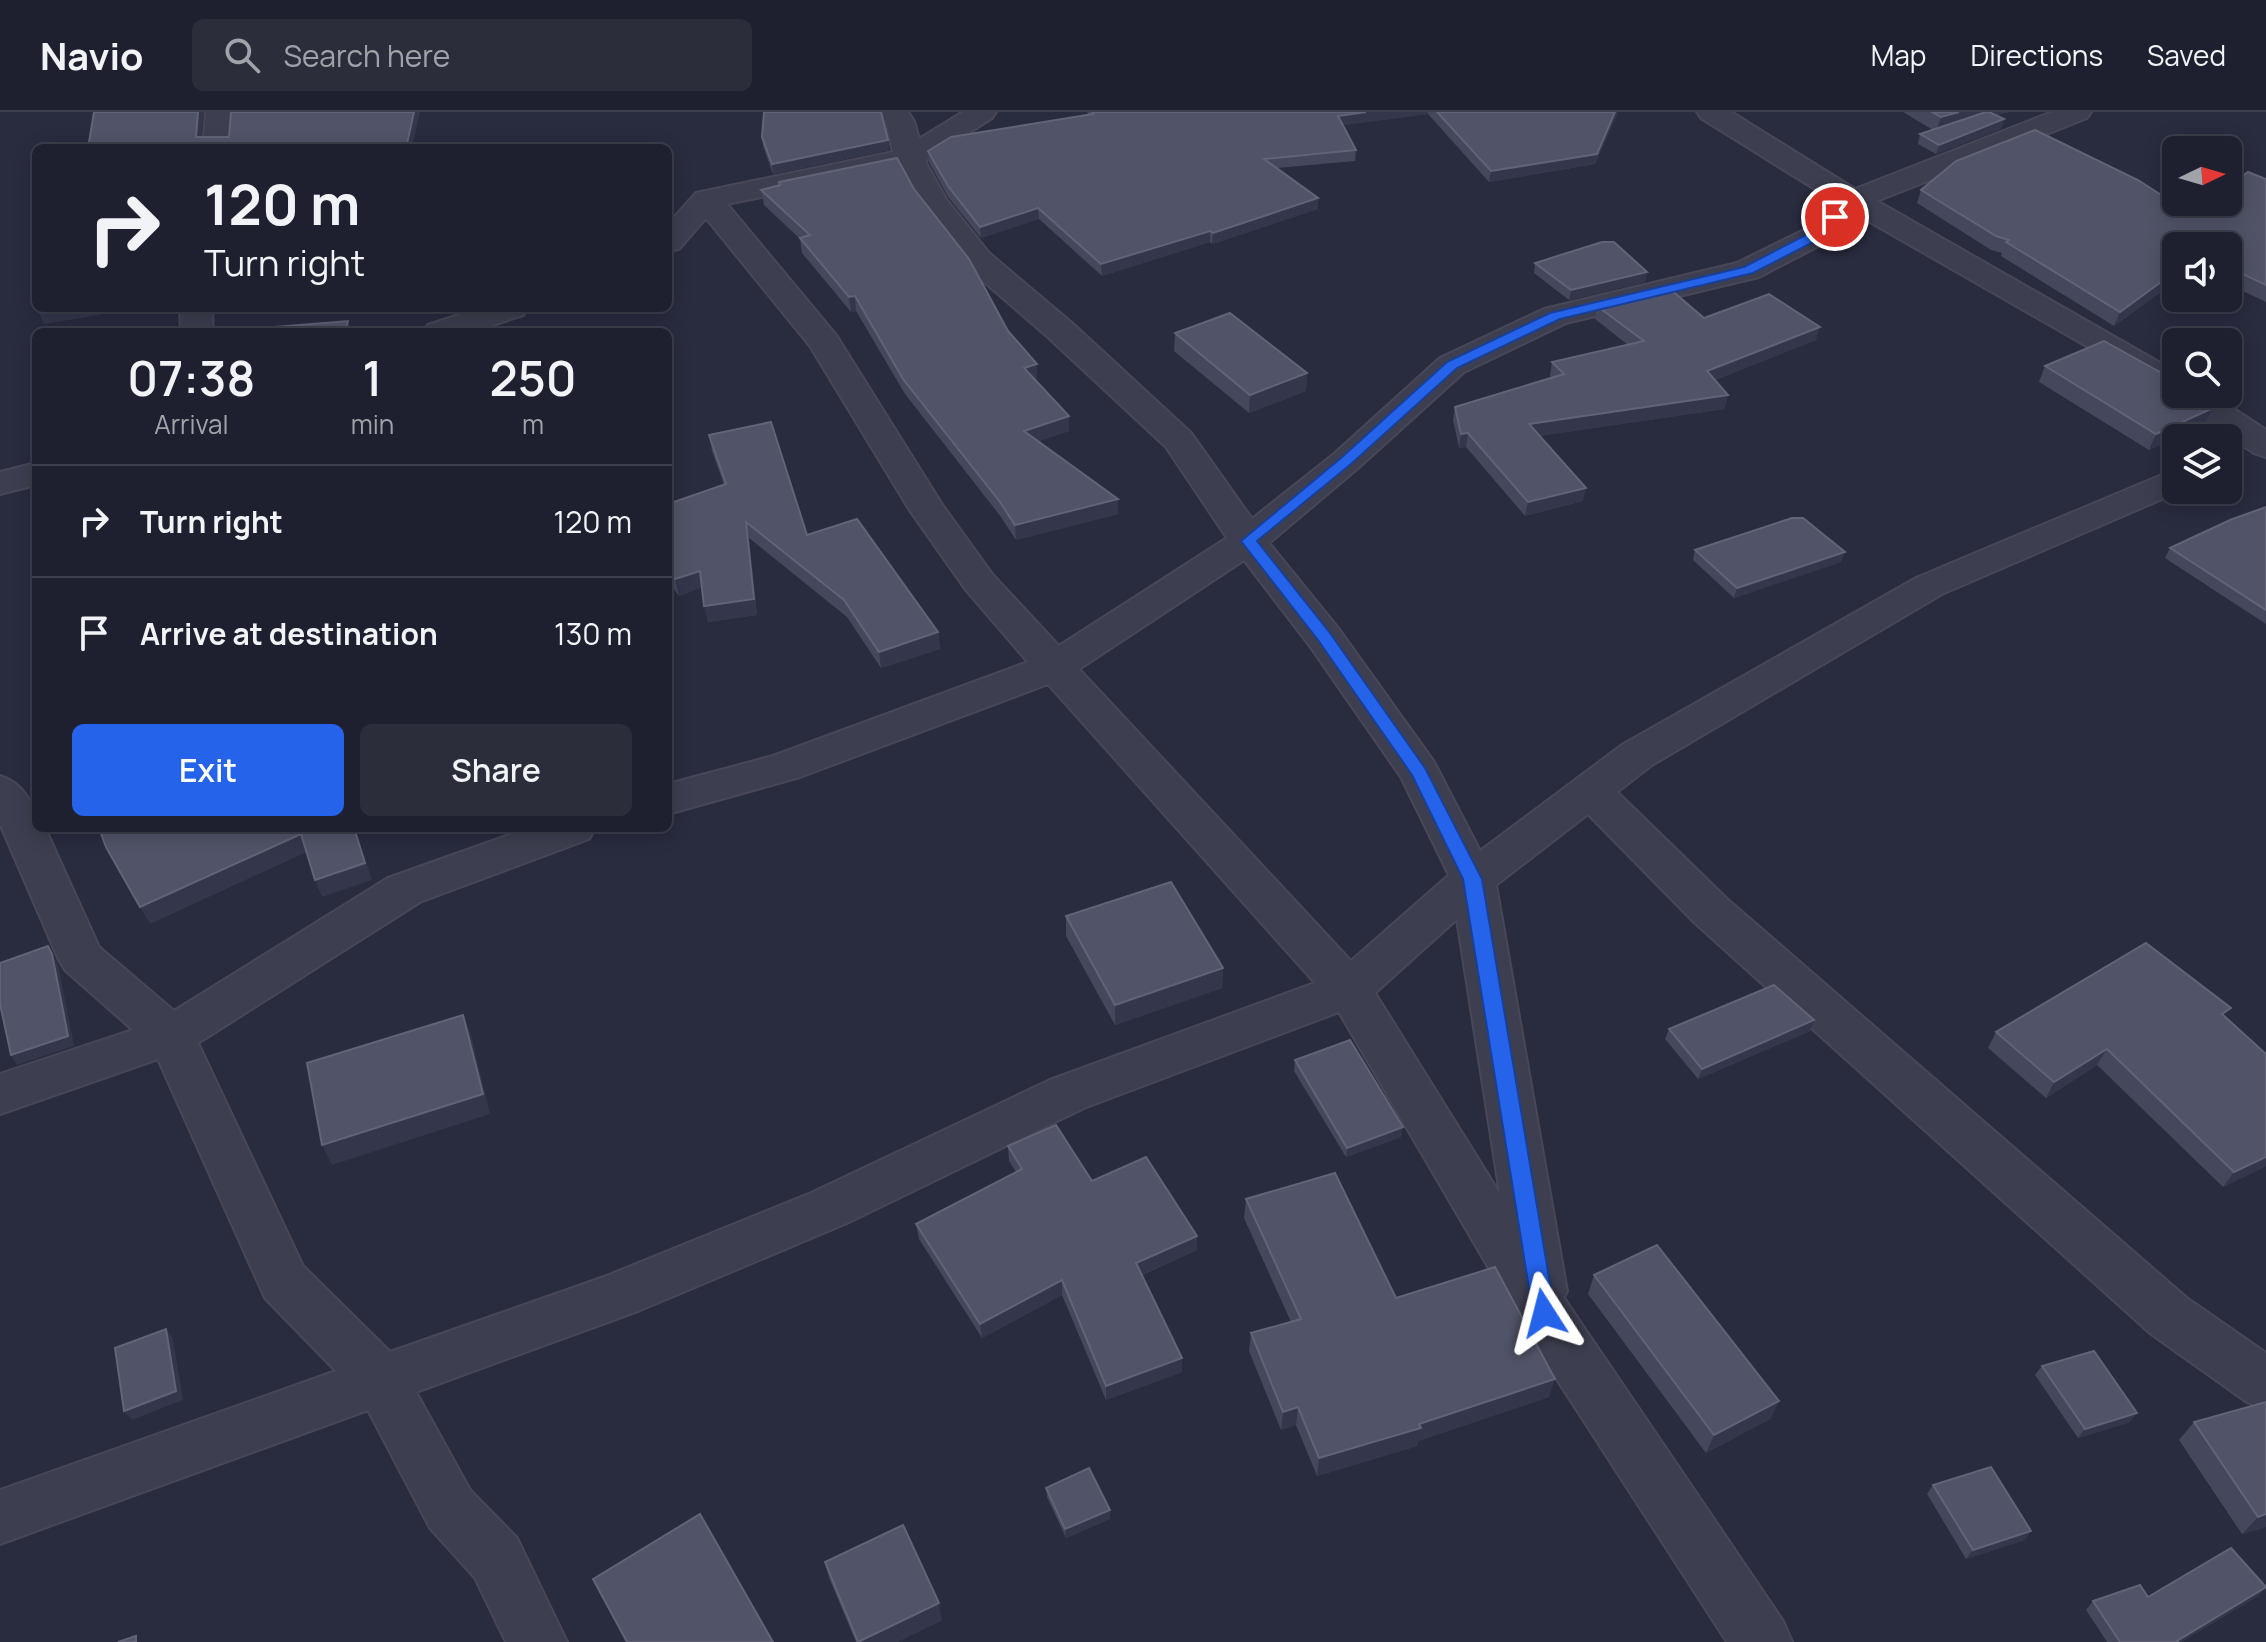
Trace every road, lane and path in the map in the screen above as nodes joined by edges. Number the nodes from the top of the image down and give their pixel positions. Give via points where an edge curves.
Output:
1 (220, 112) edge
2 (893, 112) edge
3 (982, 112) edge
4 (1711, 112) edge
5 (2077, 112) edge
6 (217, 144) edge
7 (909, 158) junction
8 (707, 199) junction
9 (1853, 200) junction
10 (672, 238) edge
11 (500, 312) edge
12 (452, 328) edge
13 (2162, 378) edge
14 (2210, 408) edge
15 (2264, 442) edge
16 (2242, 451) edge
17 (32, 475) edge
18 (0, 483) edge
19 (2162, 486) edge
20 (1248, 541) junction
21 (1056, 666) junction
22 (1590, 790) junction
23 (0, 791) edge
24 (672, 798) edge
25 (563, 832) edge
26 (1473, 879) junction
27 (1349, 989) junction
28 (171, 1036) junction
29 (0, 1094) edge
30 (1544, 1313) junction
31 (380, 1379) junction
32 (2266, 1384) edge
33 (0, 1517) edge
34 (537, 1642) edge
35 (1762, 1642) edge

1 - 6 street
2 - 7 street
3 - 7 street
4 - 9 street
5 - 9 street
7 - 8 street
7 - 20 street via 933,202 978,260 1179,440
8 - 10 street
8 - 21 street via 824,342 927,509 979,582
9 - 13 street
9 - 20 street via 1817,235 1748,270 1555,316 1452,365
11 - 12 street
14 - 15 street
15 - 16 street
17 - 18 street
19 - 22 street via 1929,586 1637,755
20 - 21 street
20 - 26 street via 1419,772
21 - 24 street via 785,767
21 - 27 street
22 - 26 street
22 - 32 street via 1711,911 2169,1316
23 - 28 street via 20,821 81,958
25 - 28 street via 404,890
26 - 27 street
26 - 30 street
27 - 30 street
27 - 31 street via 1067,1094 829,1208 619,1295
28 - 29 street
28 - 31 street via 284,1282
30 - 35 street
31 - 33 street
31 - 34 street via 450,1509 496,1558

